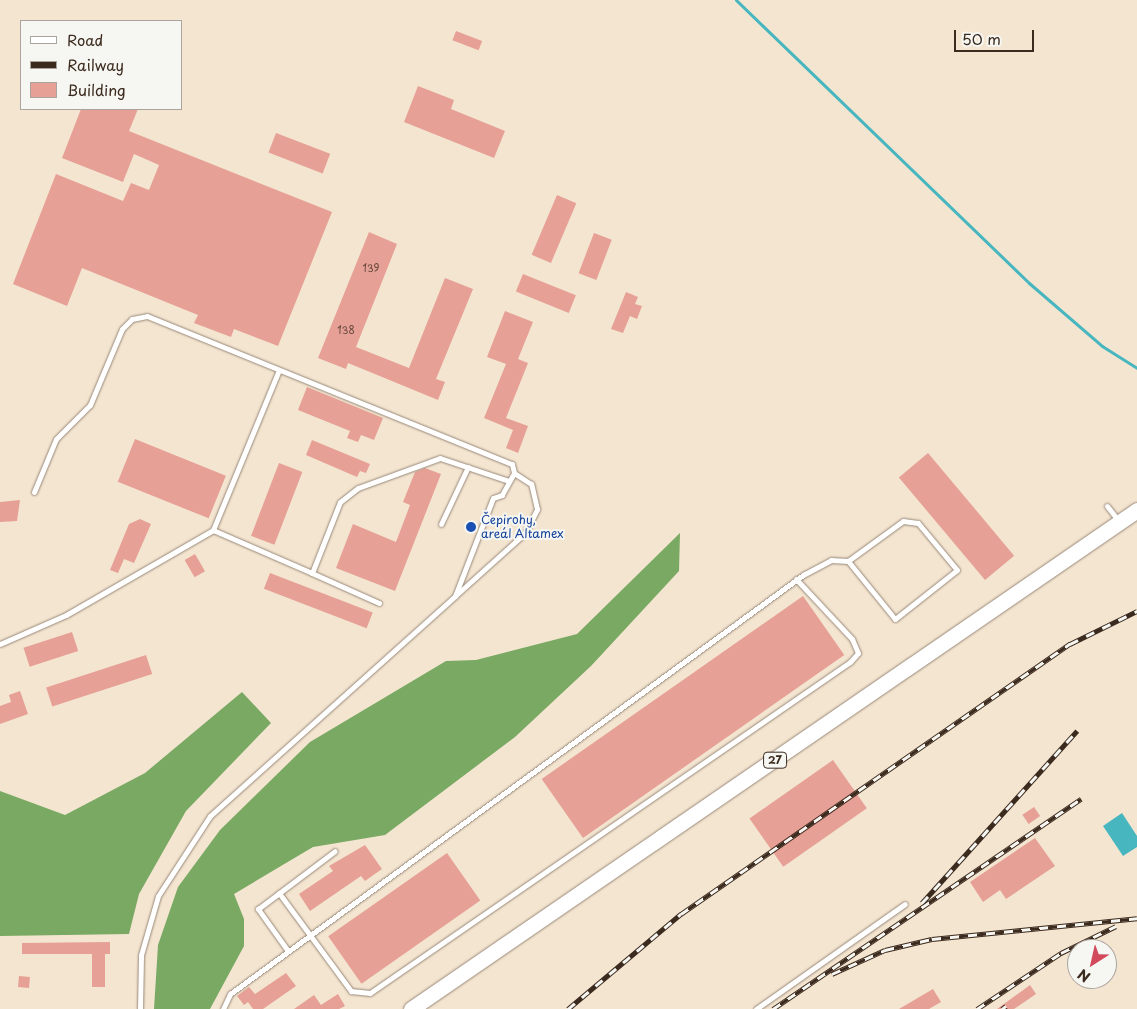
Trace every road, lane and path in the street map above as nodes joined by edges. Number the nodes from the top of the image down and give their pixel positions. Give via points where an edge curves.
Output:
1 (279, 370) junction
2 (468, 467) junction
3 (514, 472) junction
4 (509, 481) junction
5 (34, 492) dead end
6 (1107, 506) dead end
7 (1137, 510) edge
8 (1120, 522) junction
9 (441, 524) dead end
10 (213, 530) junction
11 (848, 561) junction
12 (312, 573) junction
13 (796, 579) junction
14 (455, 596) junction
15 (379, 603) dead end
16 (0, 644) edge
17 (335, 851) dead end
18 (279, 893) junction
19 (905, 904) dead end
20 (310, 935) junction
21 (288, 951) junction
22 (140, 1009) edge
23 (223, 1009) edge
24 (411, 1009) edge
25 (756, 1009) edge

1 - 3 lane via 512,464
1 - 5 lane via 147,316 132,319 122,329 90,405 56,439
1 - 10 lane
2 - 4 lane
2 - 9 lane
2 - 12 lane via 440,458 358,488 340,502
3 - 4 lane
3 - 14 lane via 531,484 537,509 525,533
4 - 14 lane via 502,494 492,498
6 - 8 lane
7 - 8 main road, 27
8 - 24 main road, 27
10 - 12 lane
10 - 16 lane via 66,615
11 - 11 lane via 903,521 918,523 957,570 895,619
11 - 13 lane via 831,560
12 - 15 lane
13 - 20 lane
13 - 20 lane via 852,639 858,653 850,662 370,993 351,991
14 - 22 lane via 210,816 158,896 141,954
17 - 18 lane
18 - 20 lane
18 - 21 lane via 258,909
19 - 25 lane
20 - 21 lane
21 - 23 lane via 230,994

